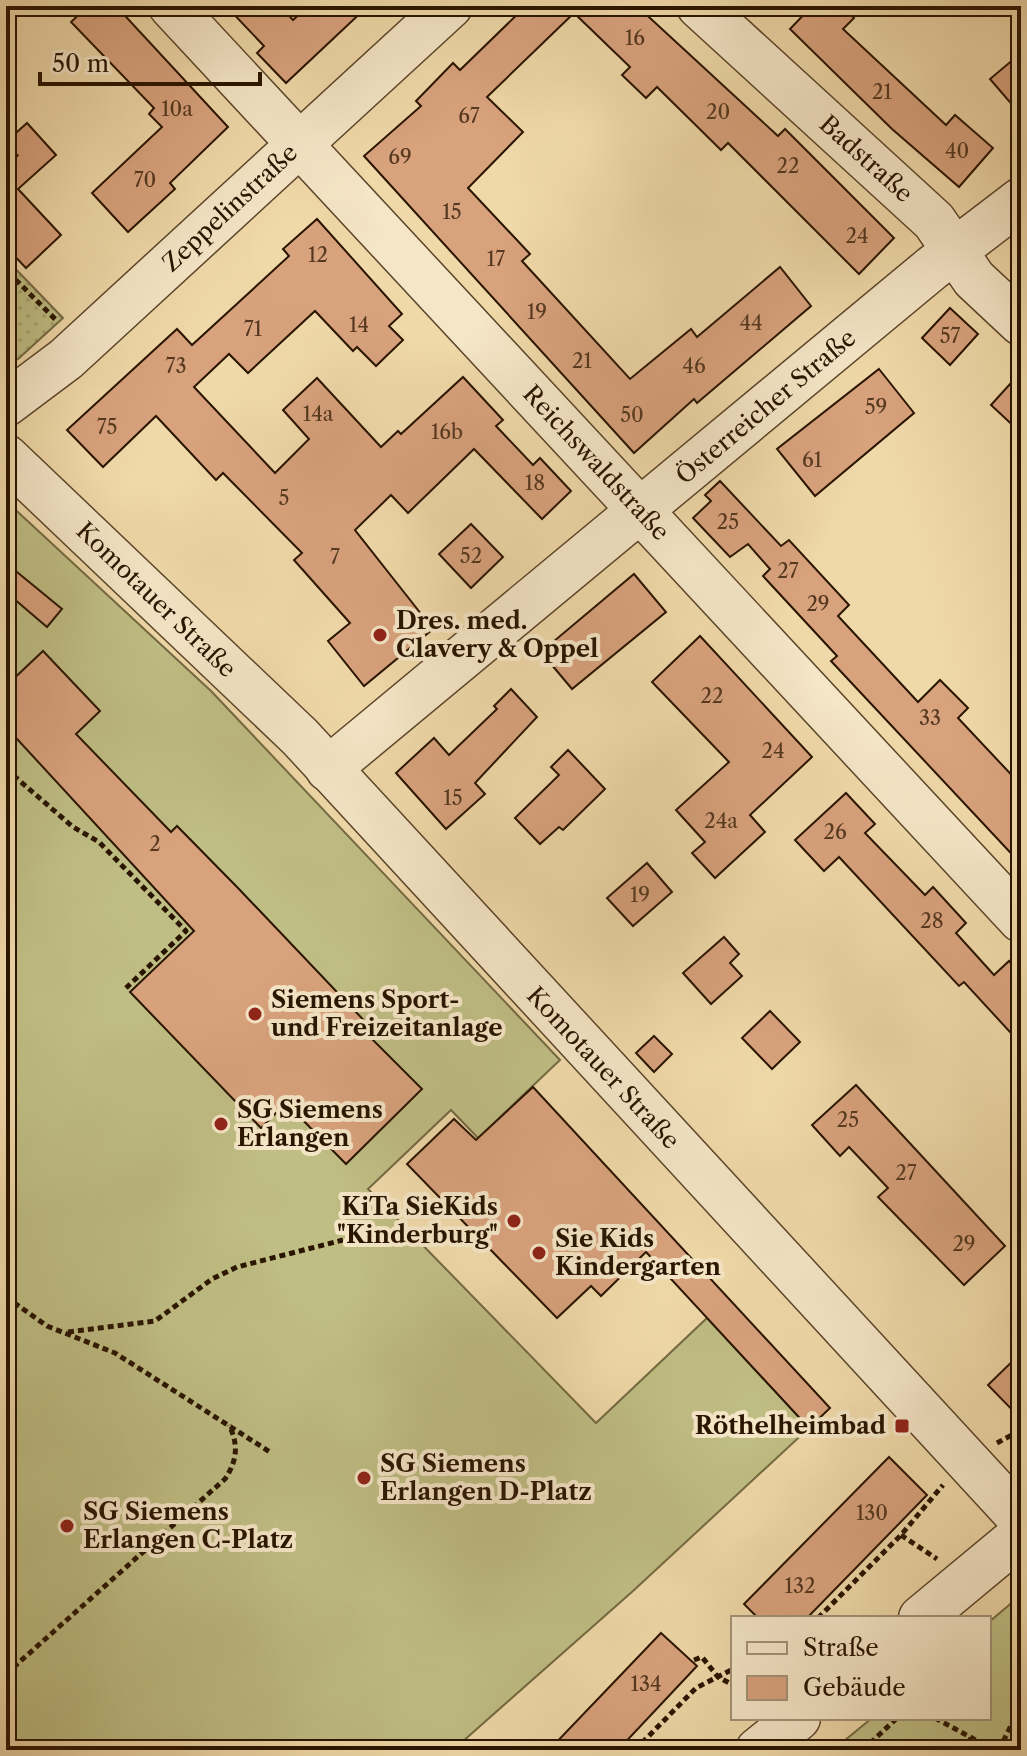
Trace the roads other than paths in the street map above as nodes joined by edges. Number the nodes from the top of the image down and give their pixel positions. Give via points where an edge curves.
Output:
1 (171, 6) edge
2 (450, 6) edge
3 (699, 6) edge
4 (299, 144) junction
5 (1021, 200) edge
6 (955, 251) junction
7 (1021, 323) edge
8 (6, 404) edge
9 (6, 457) edge
10 (640, 510) junction
11 (328, 769) junction
12 (1021, 920) edge
13 (1021, 1519) edge
14 (1021, 1535) edge
15 (923, 1616) edge

1 - 4 street, Reichswaldstraße
2 - 4 street, Zeppelinstraße
3 - 6 street, Badstraße via 934,221
4 - 8 street, Zeppelinstraße via 81,345
4 - 10 street, Reichswaldstraße
5 - 6 street, Österreicher Straße
6 - 7 street, Badstraße via 974,279
6 - 10 street, Österreicher Straße
9 - 11 street, Komotauer Straße
10 - 11 street, Österreicher Straße
10 - 12 street, Reichswaldstraße
11 - 13 street, Komotauer Straße
14 - 15 street

